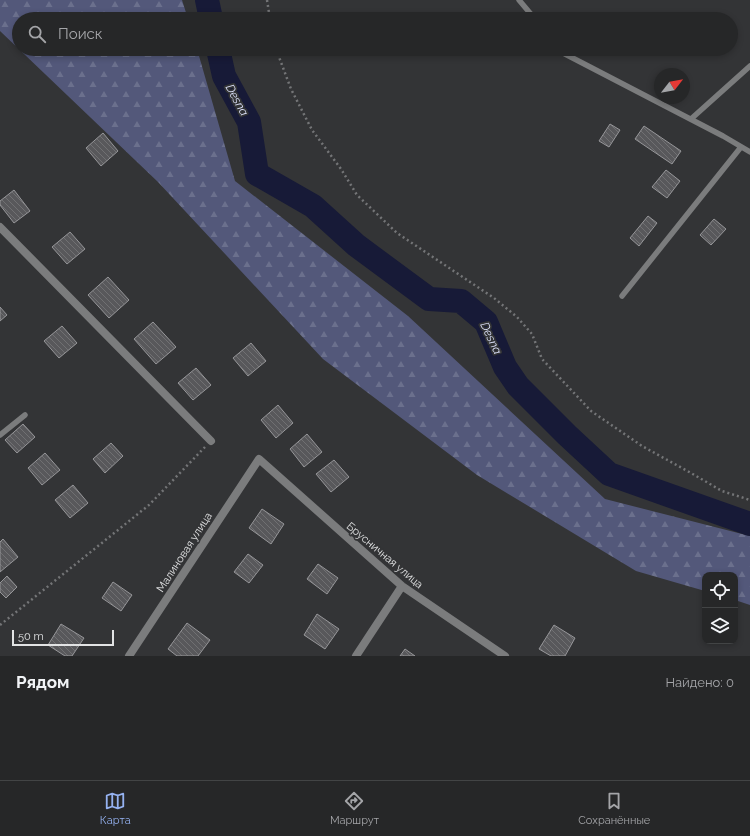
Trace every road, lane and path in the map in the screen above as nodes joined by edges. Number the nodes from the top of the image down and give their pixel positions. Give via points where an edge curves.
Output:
1 (267, 0) edge
2 (519, 0) edge
3 (269, 12) edge
4 (529, 12) edge
5 (279, 56) edge
6 (569, 56) edge
7 (750, 66) edge
8 (691, 120) junction
9 (741, 147) junction
10 (750, 152) edge
11 (0, 227) edge
12 (622, 296) dead end
13 (24, 415) dead end
14 (0, 435) edge
15 (211, 441) joint
16 (259, 459) joint
17 (750, 500) edge
18 (402, 586) junction
19 (0, 625) edge
20 (129, 656) edge
21 (356, 656) edge
22 (505, 656) edge

1 - 3 path
2 - 4 lane
5 - 17 path via 291,89 312,130 357,195 397,233 494,298 517,317 532,334 542,359 591,411 642,446 722,492
6 - 8 lane
7 - 8 lane
8 - 9 lane
9 - 10 lane
9 - 12 lane
11 - 15 street
13 - 14 lane
15 - 19 path via 149,505
16 - 18 street, Брусничная улица
16 - 20 street, Малиновая улица
18 - 21 street
18 - 22 street, Брусничная улица

